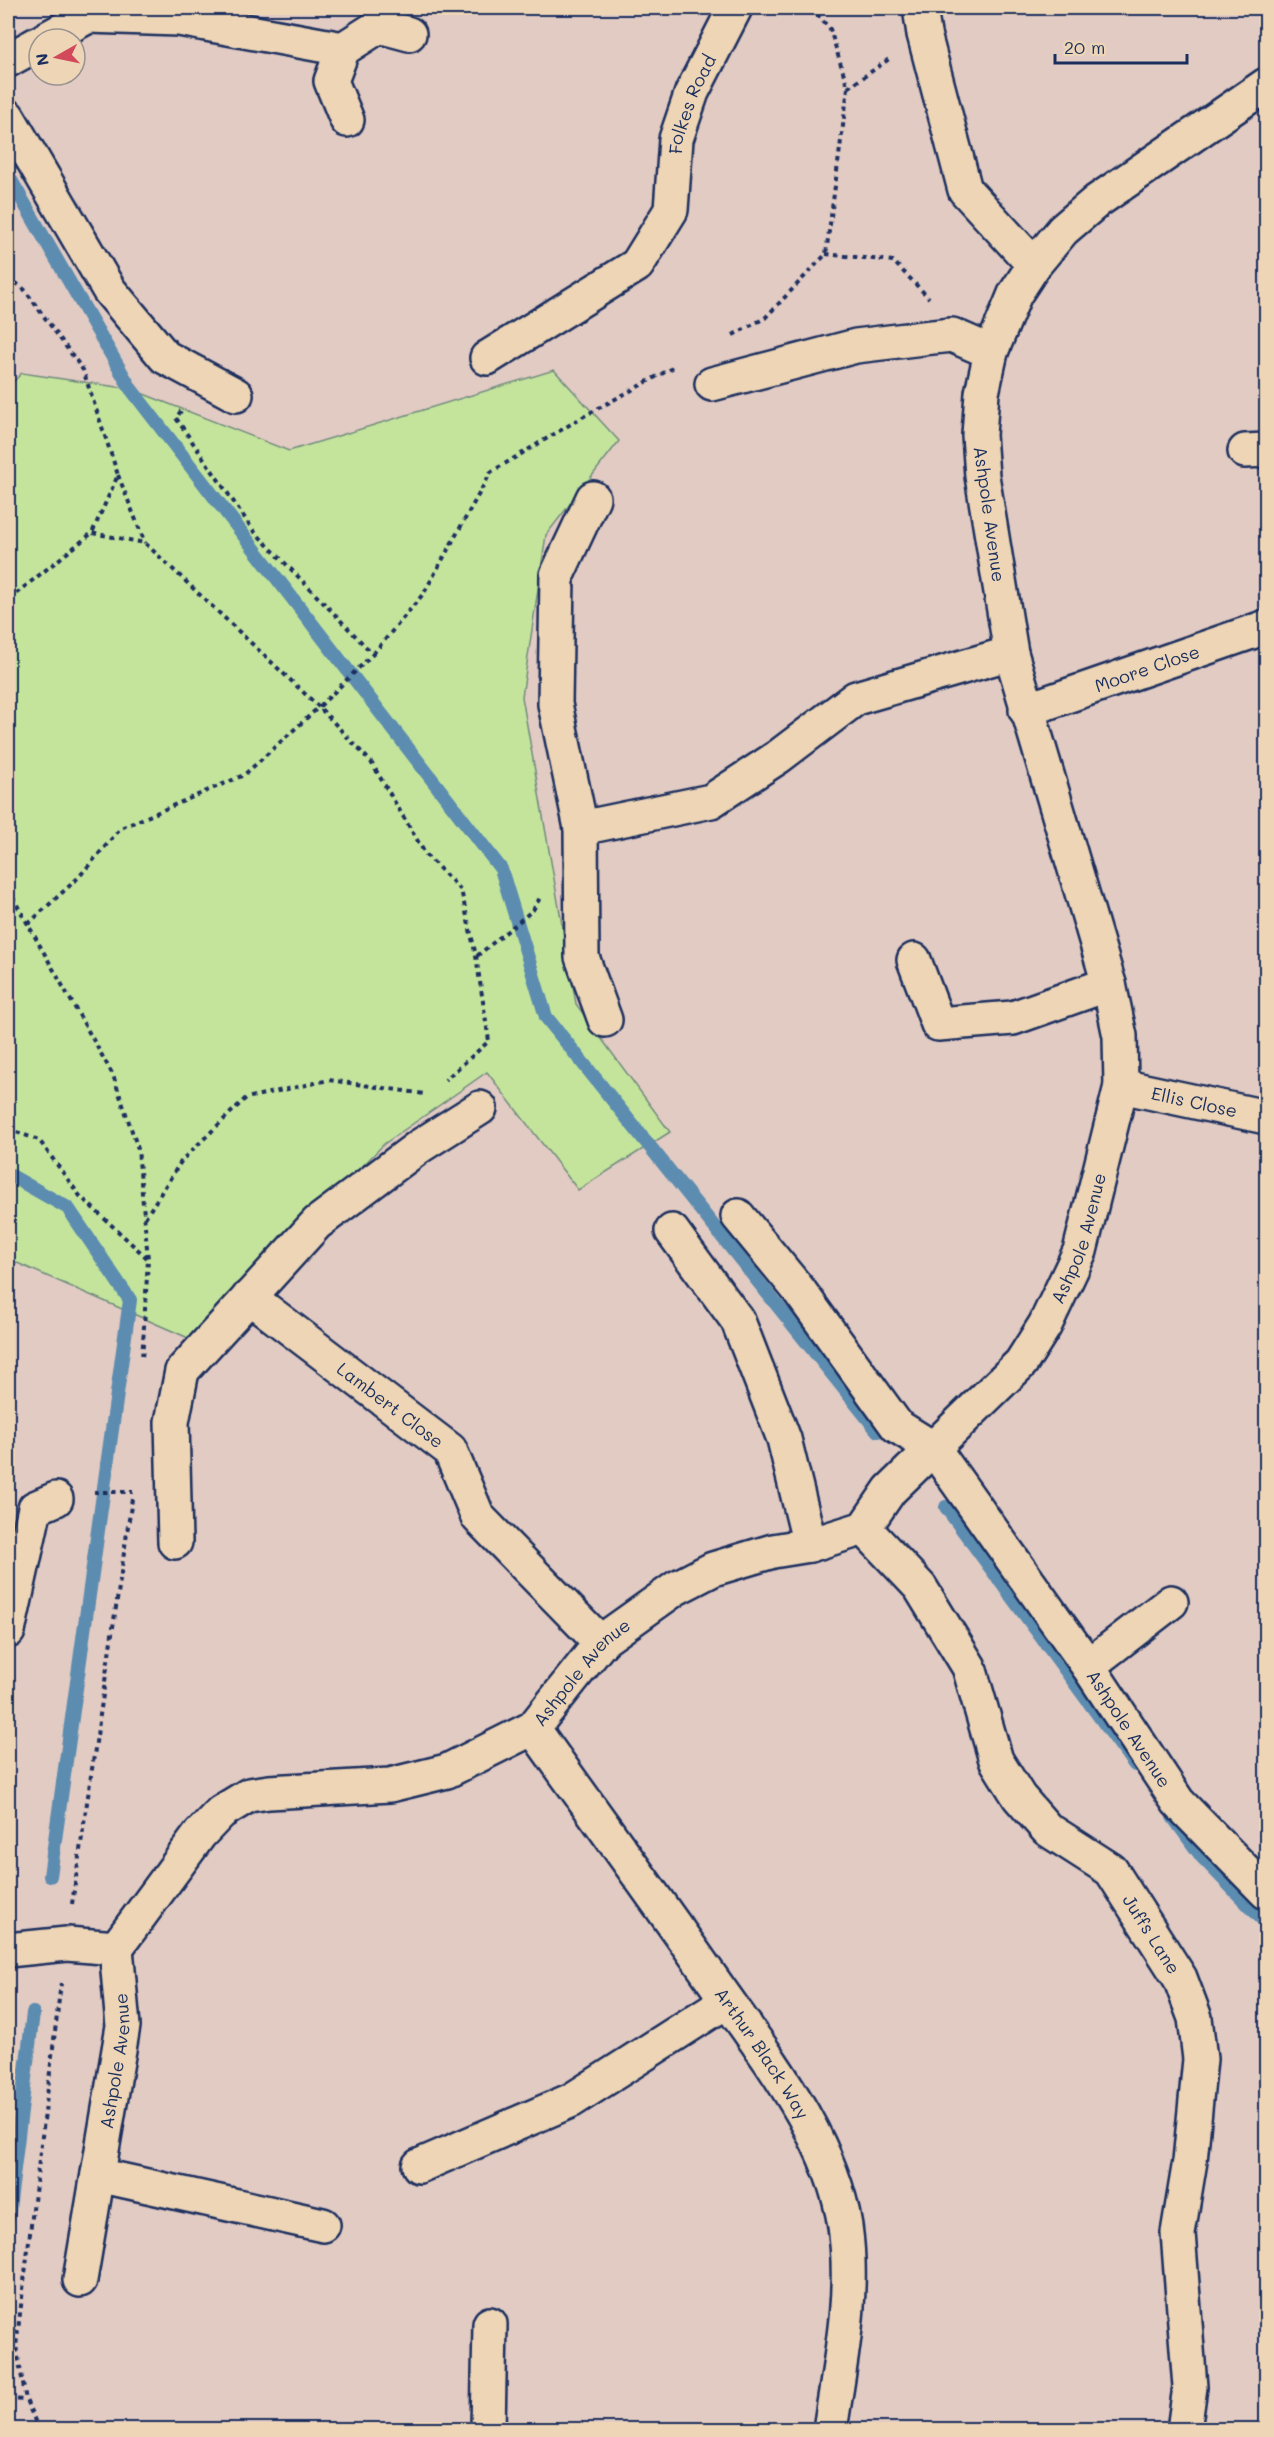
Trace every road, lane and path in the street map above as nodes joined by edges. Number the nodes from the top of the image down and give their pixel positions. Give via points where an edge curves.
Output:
1 (735, 8) edge
2 (811, 8) edge
3 (922, 21) edge
4 (68, 27) edge
5 (409, 34) dead end
6 (343, 49) junction
7 (27, 50) edge
8 (8, 60) edge
9 (1266, 86) edge
10 (848, 88) junction
11 (8, 117) edge
12 (347, 120) dead end
13 (826, 254) junction
14 (1034, 265) junction
15 (8, 278) edge
16 (952, 335) junction
17 (723, 340) dead end
18 (991, 352) junction
19 (487, 358) dead end
20 (681, 363) dead end
21 (712, 384) dead end
22 (236, 395) dead end
23 (183, 408) dead end
24 (118, 475) junction
25 (593, 498) dead end
26 (92, 533) junction
27 (145, 543) junction
28 (8, 600) edge
29 (1266, 627) edge
30 (1011, 653) junction
31 (373, 654) junction
32 (319, 707) junction
33 (1026, 710) junction
34 (581, 828) junction
35 (8, 890) edge
36 (533, 910) dead end
37 (28, 924) junction
38 (477, 956) junction
39 (914, 960) dead end
40 (1109, 984) junction
41 (605, 1020) dead end
42 (1121, 1086) junction
43 (437, 1087) dead end
44 (428, 1095) dead end
45 (480, 1108) dead end
46 (1266, 1118) edge
47 (8, 1129) edge
48 (738, 1216) dead end
49 (144, 1219) junction
50 (672, 1231) dead end
51 (148, 1259) junction
52 (249, 1297) junction
53 (141, 1364) dead end
54 (934, 1449) junction
55 (133, 1481) dead end
56 (133, 1492) junction
57 (70, 1495) joint
58 (864, 1528) junction
59 (175, 1542) dead end
60 (810, 1545) junction
61 (1171, 1602) dead end
62 (8, 1631) edge
63 (601, 1643) junction
64 (1088, 1666) junction
65 (533, 1728) junction
66 (1266, 1892) edge
67 (67, 1944) junction
68 (116, 1948) junction
69 (8, 1950) edge
70 (727, 2001) junction
71 (419, 2166) dead end
72 (98, 2175) junction
73 (323, 2225) dead end
74 (80, 2280) dead end
75 (490, 2324) dead end
76 (8, 2399) edge
77 (26, 2400) junction
78 (39, 2430) edge
79 (488, 2430) edge
80 (830, 2430) edge
81 (1184, 2430) edge

1 - 19 street, Folkes Road via 692,92 676,139 671,210 637,265
2 - 10 path via 830,29
3 - 10 path
3 - 14 street via 965,190
4 - 6 street via 88,16 179,19
5 - 6 street via 379,26
6 - 12 street via 331,81
7 - 8 street
9 - 14 street, Ashpole Avenue via 1097,201 1063,230
10 - 13 path
11 - 22 street via 109,290 165,357
13 - 16 path via 893,261 944,314
13 - 17 path via 765,318
14 - 18 street, Ashpole Avenue via 1015,294
15 - 24 path via 24,289 83,370
16 - 18 street
16 - 21 street via 856,346
18 - 30 street, Ashpole Avenue via 982,393 979,435
20 - 31 path via 491,472 424,593
23 - 31 path via 176,418 253,530
24 - 26 path
24 - 27 path
25 - 34 street via 557,575 555,704
26 - 27 path
26 - 28 path
27 - 32 path
29 - 33 street, Moore Close
30 - 33 street, Ashpole Avenue
30 - 34 street via 856,698 711,801
31 - 32 path
32 - 37 path via 244,775 121,828 78,878
32 - 38 path via 371,762 426,855 461,890
33 - 40 street, Ashpole Avenue
34 - 41 street via 582,957
35 - 37 path
36 - 38 path
37 - 49 path via 113,1075 138,1149
38 - 43 path via 489,1041
39 - 40 street via 938,1024 1013,1018
40 - 42 street, Ashpole Avenue via 1120,1036
42 - 46 street, Ellis Close
42 - 54 street, Ashpole Avenue via 1080,1251 1045,1325 1021,1363
44 - 49 path via 329,1080 246,1098 183,1160
45 - 52 street via 420,1146 317,1223
47 - 51 path via 39,1140 80,1196
48 - 54 street via 897,1426
49 - 51 path
50 - 60 street via 738,1321 784,1439
51 - 53 path
52 - 59 street via 182,1371 172,1422
52 - 63 street, Lambert Close via 450,1450 478,1517
54 - 58 street, Ashpole Avenue via 890,1490
54 - 64 street, Ashpole Avenue
55 - 56 path
56 - 57 path
56 - 67 path
57 - 62 street via 35,1508
58 - 60 street, Ashpole Avenue
58 - 81 street, Juffs Lane via 920,1587 969,1667 996,1760 1018,1797 1047,1829 1111,1870 1180,1978 1196,2018 1200,2059 1178,2233 1190,2387
60 - 63 street, Ashpole Avenue via 773,1551 713,1569 676,1588
61 - 64 street
63 - 65 street, Ashpole Avenue
64 - 66 street, Ashpole Avenue via 1178,1802
65 - 68 street, Ashpole Avenue via 447,1771 390,1785 249,1795 221,1812 200,1834
65 - 70 street, Arthur Black Way
67 - 68 street
67 - 69 street
67 - 77 path via 16,2346
68 - 72 street, Ashpole Avenue via 123,2026
70 - 71 street via 572,2100
70 - 80 street, Arthur Black Way via 804,2116 836,2187 845,2224 849,2290
72 - 73 street
72 - 74 street, Ashpole Avenue
75 - 79 street
76 - 77 path
77 - 78 path

